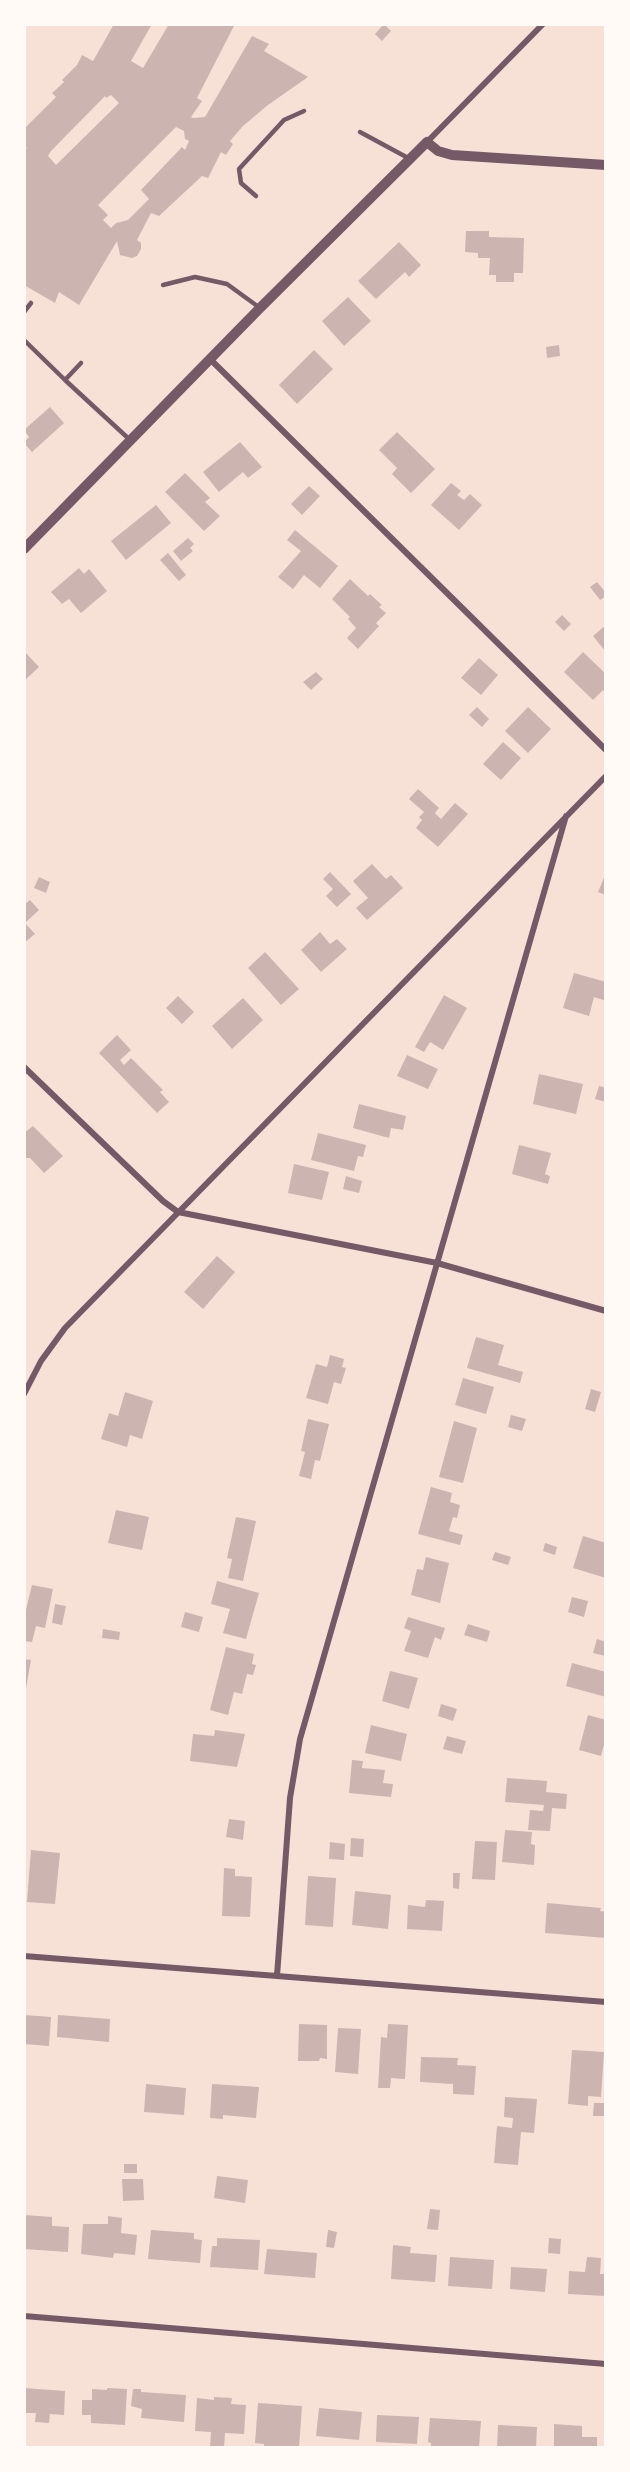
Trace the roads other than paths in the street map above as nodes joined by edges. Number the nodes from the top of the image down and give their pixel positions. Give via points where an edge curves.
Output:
1 (543, 24) edge
2 (304, 111) dead end
3 (360, 132) dead end
4 (427, 142) junction
5 (410, 159) junction
6 (606, 165) edge
7 (256, 196) dead end
8 (163, 285) dead end
9 (31, 303) dead end
10 (260, 308) junction
11 (24, 312) edge
12 (24, 340) edge
13 (211, 360) junction
14 (81, 363) dead end
15 (65, 380) junction
16 (131, 441) junction
17 (24, 549) edge
18 (606, 750) edge
19 (606, 776) edge
20 (566, 816) junction
21 (24, 1066) edge
22 (178, 1212) junction
23 (437, 1263) junction
24 (606, 1311) edge
25 (24, 1394) edge
26 (24, 1956) edge
27 (277, 1976) junction
28 (606, 2002) edge
29 (24, 2316) edge
30 (606, 2364) edge

1 - 4 street
2 - 7 lane via 284,120 239,169 241,183
3 - 5 lane
4 - 5 street
4 - 6 street via 452,155
5 - 10 street
8 - 10 lane via 195,277 227,284
9 - 11 lane
10 - 13 street
12 - 15 lane
13 - 16 street
13 - 18 street
14 - 15 lane
15 - 16 lane
16 - 17 street
19 - 20 street
20 - 22 street
20 - 23 street
21 - 22 street via 163,1202
22 - 23 street
22 - 25 street via 65,1328
23 - 24 street
23 - 27 street via 300,1739 291,1798
26 - 27 street
27 - 28 street
29 - 30 street

